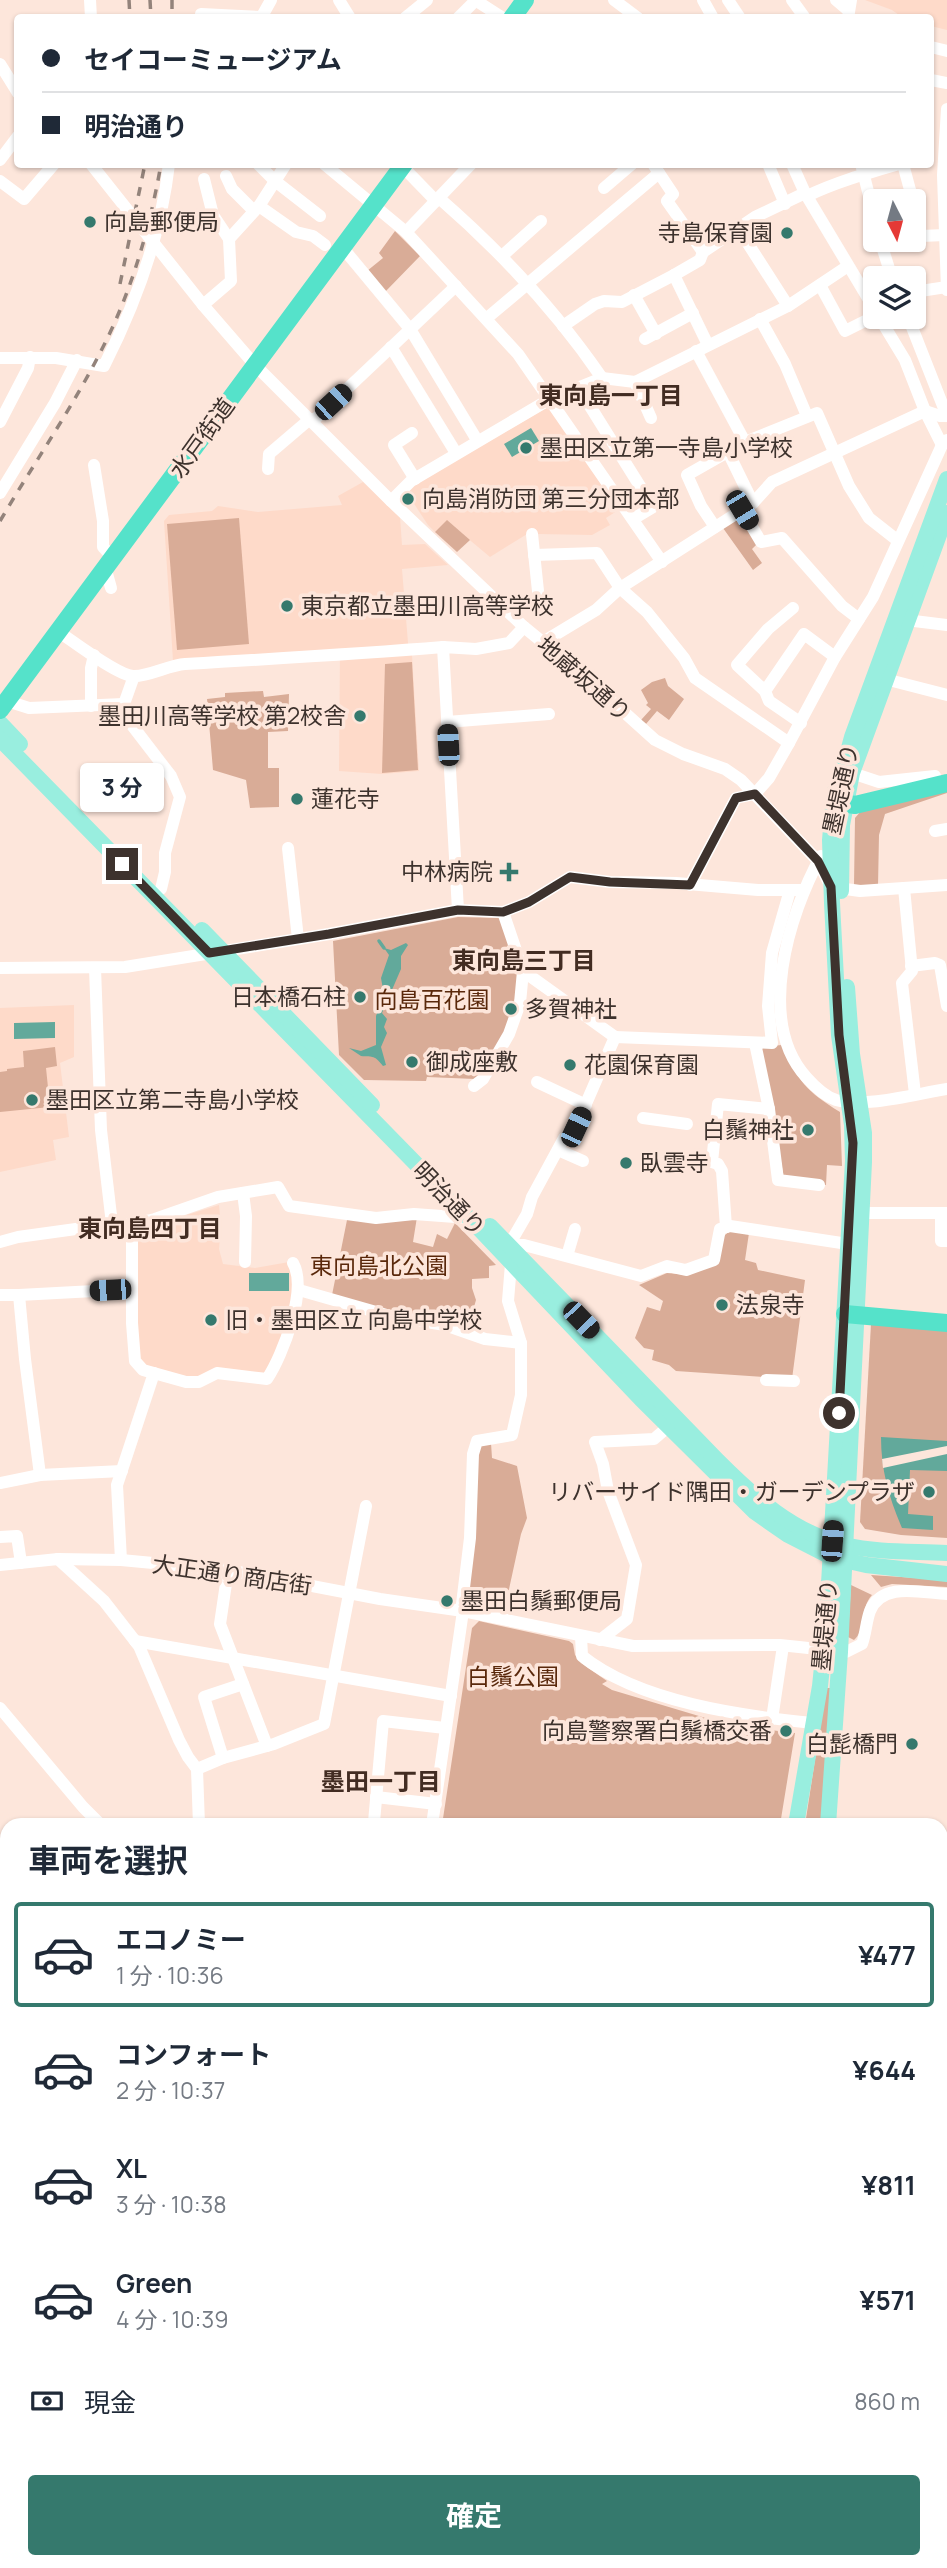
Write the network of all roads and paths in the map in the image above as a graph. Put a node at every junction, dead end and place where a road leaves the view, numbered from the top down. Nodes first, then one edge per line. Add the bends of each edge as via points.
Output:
1 (427, 0) edge
2 (475, 0) edge
3 (614, 0) edge
4 (836, 0) edge
5 (627, 4) edge
6 (850, 12) edge
7 (410, 14) edge
8 (462, 14) edge
9 (497, 14) edge
10 (0, 64) edge
11 (14, 87) edge
12 (947, 109) edge
13 (14, 141) edge
14 (0, 160) edge
15 (51, 168) edge
16 (95, 168) edge
17 (168, 168) edge
18 (262, 168) edge
19 (283, 168) edge
20 (329, 168) edge
21 (400, 168) edge
22 (405, 168) edge
23 (467, 168) edge
24 (627, 168) edge
25 (770, 168) edge
26 (794, 168) edge
27 (902, 168) edge
28 (656, 169) edge
29 (941, 169) edge
30 (863, 170) edge
31 (226, 176) dead end
32 (204, 179) dead end
33 (0, 181) edge
34 (275, 181) junction
35 (604, 188) dead end
36 (868, 189) edge
37 (909, 189) edge
38 (806, 195) junction
39 (438, 200) junction
40 (785, 204) junction
41 (374, 205) junction
42 (257, 209) junction
43 (320, 216) dead end
44 (541, 221) dead end
45 (738, 228) junction
46 (406, 232) junction
47 (945, 235) junction
48 (926, 236) edge
49 (229, 239) junction
50 (153, 242) junction
51 (334, 246) junction
52 (703, 252) junction
53 (502, 256) junction
54 (848, 266) junction
55 (674, 275) junction
56 (528, 284) junction
57 (820, 285) junction
58 (456, 286) junction
59 (947, 289) edge
60 (926, 291) edge
61 (863, 292) edge
62 (634, 295) junction
63 (202, 305) junction
64 (788, 306) junction
65 (692, 313) junction
66 (486, 318) junction
67 (760, 319) junction
68 (863, 320) edge
69 (563, 326) junction
70 (410, 328) junction
71 (886, 329) edge
72 (913, 329) edge
73 (391, 347) junction
74 (702, 348) junction
75 (30, 358) junction
76 (0, 359) edge
77 (77, 360) junction
78 (256, 365) junction
79 (602, 378) junction
80 (635, 382) junction
81 (578, 387) junction
82 (550, 399) junction
83 (925, 411) junction
84 (807, 416) junction
85 (947, 416) edge
86 (651, 418) dead end
87 (312, 420) junction
88 (0, 422) edge
89 (412, 433) dead end
90 (477, 440) junction
91 (745, 442) junction
92 (944, 442) edge
93 (728, 452) junction
94 (456, 453) junction
95 (834, 454) junction
96 (94, 466) dead end
97 (268, 469) dead end
98 (415, 479) junction
99 (947, 479) edge
100 (0, 493) edge
101 (391, 501) junction
102 (747, 506) junction
103 (947, 513) edge
104 (633, 519) junction
105 (715, 527) junction
106 (532, 534) dead end
107 (897, 540) junction
108 (534, 555) junction
109 (662, 562) junction
110 (110, 564) junction
111 (111, 588) dead end
112 (620, 589) junction
113 (538, 591) dead end
114 (793, 608) dead end
115 (859, 618) junction
116 (906, 621) junction
117 (947, 625) edge
118 (524, 627) junction
119 (59, 632) junction
120 (543, 642) junction
121 (443, 647) junction
122 (94, 655) junction
123 (835, 657) junction
124 (134, 676) junction
125 (885, 679) junction
126 (765, 691) junction
127 (947, 695) edge
128 (124, 704) junction
129 (3, 706) edge
130 (91, 706) junction
131 (549, 713) dead end
132 (447, 722) junction
133 (0, 723) edge
134 (801, 723) junction
135 (0, 738) edge
136 (789, 743) junction
137 (852, 773) junction
138 (941, 779) edge
139 (755, 794) junction
140 (841, 798) junction
141 (830, 840) junction
142 (288, 848) dead end
143 (818, 861) junction
144 (690, 885) junction
145 (947, 885) edge
146 (836, 888) junction
147 (904, 888) junction
148 (161, 889) junction
149 (790, 890) junction
150 (804, 890) junction
151 (458, 910) junction
152 (503, 912) junction
153 (298, 939) junction
154 (216, 952) junction
155 (911, 966) junction
156 (0, 968) edge
157 (95, 968) junction
158 (523, 971) junction
159 (947, 1006) edge
160 (615, 1037) junction
161 (755, 1044) junction
162 (537, 1082) dead end
163 (474, 1086) dead end
164 (947, 1089) edge
165 (915, 1094) junction
166 (854, 1102) junction
167 (586, 1105) junction
168 (769, 1109) junction
169 (643, 1118) dead end
170 (687, 1124) dead end
171 (558, 1150) junction
172 (583, 1161) dead end
173 (819, 1185) dead end
174 (243, 1193) junction
175 (862, 1213) junction
176 (944, 1213) edge
177 (469, 1218) junction
178 (113, 1224) junction
179 (132, 1224) junction
180 (726, 1227) junction
181 (575, 1229) dead end
182 (947, 1241) edge
183 (0, 1242) edge
184 (848, 1244) junction
185 (509, 1245) junction
186 (567, 1256) junction
187 (245, 1262) dead end
188 (293, 1264) dead end
189 (511, 1264) junction
190 (132, 1290) junction
191 (299, 1290) junction
192 (19, 1294) junction
193 (0, 1295) edge
194 (851, 1315) junction
195 (947, 1323) edge
196 (521, 1343) junction
197 (154, 1373) junction
198 (766, 1380) dead end
199 (794, 1381) dead end
200 (669, 1426) junction
201 (122, 1471) junction
202 (40, 1475) junction
203 (0, 1483) edge
204 (366, 1506) dead end
205 (0, 1537) edge
206 (838, 1551) junction
207 (947, 1553) edge
208 (58, 1559) junction
209 (121, 1560) junction
210 (21, 1563) junction
211 (0, 1566) edge
212 (228, 1570) junction
213 (947, 1574) edge
214 (348, 1594) junction
215 (947, 1594) edge
216 (463, 1611) junction
217 (580, 1636) junction
218 (600, 1640) junction
219 (135, 1641) junction
220 (783, 1646) junction
221 (832, 1651) junction
222 (233, 1658) junction
223 (332, 1675) junction
224 (243, 1684) junction
225 (450, 1696) junction
226 (0, 1708) edge
227 (772, 1719) junction
228 (813, 1723) junction
229 (445, 1728) junction
230 (267, 1746) junction
231 (223, 1758) junction
232 (197, 1769) junction
233 (376, 1797) junction
234 (436, 1804) junction
235 (94, 1818) edge
236 (199, 1818) edge
237 (374, 1818) edge
238 (433, 1818) edge
239 (797, 1818) edge
240 (828, 1818) edge

1 - 7 street
2 - 8 street
2 - 9 street
3 - 5 street
4 - 6 street
10 - 11 street
12 - 29 street
13 - 14 street
15 - 33 street via 24,199
16 - 50 street, 地蔵坂通り
17 - 50 street
18 - 34 street
19 - 34 street
20 - 41 street
21 - 41 highway, 水戸街道
22 - 39 street
23 - 39 street
24 - 35 street
25 - 40 street
26 - 38 street
27 - 37 street
28 - 52 street via 673,194 667,201
28 - 56 street
29 - 47 street
30 - 36 street
30 - 38 street
31 - 42 street via 232,189
32 - 49 street via 213,215
34 - 42 street
34 - 43 street
38 - 40 street
38 - 54 street
39 - 46 street
39 - 53 street
40 - 45 street
41 - 46 street
41 - 51 highway, 水戸街道
42 - 49 street
42 - 51 street via 296,232
44 - 53 street
45 - 52 street
45 - 64 street
46 - 58 street
47 - 48 street
47 - 59 street
49 - 63 street via 231,281
50 - 63 street, 地蔵坂通り
50 - 77 street via 136,296 104,366
51 - 70 street
51 - 78 highway, 水戸街道
52 - 55 street via 700,260
53 - 56 street
54 - 57 street
54 - 61 street
55 - 62 street
55 - 65 street
56 - 66 street
56 - 69 street
57 - 64 street
57 - 68 street via 845,331
58 - 66 street
58 - 70 street
59 - 60 street
62 - 65 street via 651,336
62 - 69 street via 622,302 595,304
63 - 78 street, 地蔵坂通り
64 - 67 street
65 - 74 street
66 - 82 street
67 - 74 street
67 - 84 street
69 - 79 street
70 - 73 street
70 - 90 street
71 - 83 street via 905,360
72 - 85 street
73 - 87 street
73 - 94 street
74 - 80 street
74 - 91 street
75 - 76 street
75 - 77 street
75 - 88 street
77 - 100 street
78 - 87 street, 地蔵坂通り
78 - 110 highway, 水戸街道
79 - 80 street
79 - 81 street
80 - 86 street
81 - 82 street
81 - 104 street via 653,507
82 - 90 street
82 - 104 street
83 - 85 street
83 - 92 street
83 - 95 street
84 - 91 street
84 - 95 street via 817,413
87 - 97 street via 269,454
87 - 101 street, 地蔵坂通り
89 - 98 street via 394,445
90 - 94 street
91 - 93 street
92 - 107 street
93 - 102 street
93 - 105 street via 687,475
94 - 98 street
95 - 102 street via 772,482
95 - 107 street via 869,518
96 - 110 street via 103,547
98 - 101 street
99 - 140 main road, 墨堤通り via 852,737
101 - 118 street, 地蔵坂通り
102 - 105 street
102 - 115 street via 761,542 782,537 842,606
103 - 116 main road, 墨堤通り
104 - 109 street
105 - 109 street
106 - 108 street
107 - 115 street
108 - 112 street via 597,553
108 - 113 street
109 - 112 street
110 - 111 street
110 - 119 highway, 水戸街道
112 - 120 street via 596,610
112 - 136 street via 647,612 695,678
114 - 126 street via 737,665
115 - 123 street
116 - 117 street
116 - 125 main road, 墨堤通り
118 - 120 street, 地蔵坂通り
118 - 121 street via 509,643 477,649
119 - 122 street
119 - 129 highway, 水戸街道
120 - 139 street, 地蔵坂通り via 655,740 725,769
121 - 124 street via 176,665
121 - 132 street
122 - 124 street
122 - 130 street
123 - 126 street via 804,634
123 - 134 street
124 - 128 street
125 - 127 street
125 - 137 main road, 墨堤通り
126 - 134 street via 769,701
128 - 130 street
128 - 148 street via 128,720 171,776 180,797
129 - 130 street
131 - 132 street
132 - 151 street
133 - 148 main road, 明治通り
134 - 136 street
135 - 154 main road, 明治通り
136 - 139 street
137 - 138 street via 880,782
137 - 140 main road, 墨堤通り
138 - 140 highway via 866,803
139 - 143 street, 地蔵坂通り
139 - 144 street via 736,798
140 - 141 main road, 墨堤通り
140 - 146 main road, 墨堤通り
141 - 143 street
141 - 146 main road, 墨堤通り
142 - 153 street
143 - 146 street, 地蔵坂通り
143 - 150 street
144 - 149 street
144 - 152 street via 570,877
145 - 147 street
146 - 147 street
146 - 166 main road, 墨堤通り via 839,1035
147 - 155 street
148 - 154 main road, 明治通り
149 - 150 street
149 - 161 street via 772,953 768,1006 772,1043
150 - 166 street via 782,976 785,1042 812,1083 827,1096
151 - 152 street
151 - 153 street
152 - 158 street
153 - 154 street
154 - 157 street
154 - 177 main road, 明治通り
154 - 185 main road, 明治通り
155 - 159 street via 940,965
155 - 165 street via 902,983
156 - 157 street
157 - 178 street via 101,1130
158 - 160 street
158 - 163 street via 520,1003 509,1034 483,1079
160 - 161 street
160 - 167 street
161 - 168 street
162 - 167 street
164 - 165 street
165 - 166 street
166 - 175 main road, 墨堤通り via 864,1133
166 - 184 main road, 墨堤通り
167 - 171 street via 571,1138 565,1138
168 - 173 street via 778,1180
168 - 180 street via 718,1104 712,1162 722,1171
169 - 170 street
171 - 172 street
171 - 185 street
174 - 177 street via 278,1187 289,1206 346,1216
174 - 179 street
174 - 187 street
175 - 176 street
175 - 194 main road, 墨堤通り
176 - 182 street via 941,1241
177 - 189 main road, 明治通り
178 - 179 street
178 - 183 street
179 - 190 street
180 - 184 street
180 - 186 street via 720,1230 713,1260 686,1269 667,1266 641,1276
181 - 186 street
184 - 194 main road, 墨堤通り
185 - 186 street
185 - 206 main road, 明治通り via 749,1492
188 - 191 street
189 - 196 street via 508,1301
189 - 200 main road, 明治通り
190 - 192 street
190 - 197 street via 135,1361
191 - 196 street via 485,1339
191 - 197 street via 282,1351 267,1379 217,1373 199,1382 186,1382
192 - 193 street
192 - 202 street
194 - 195 highway
194 - 206 main road, 墨堤通り
196 - 216 street via 521,1395 512,1434 477,1441 474,1454
197 - 201 street
198 - 199 street
200 - 206 main road, 明治通り via 755,1512 788,1535
200 - 218 street via 654,1439 595,1442 636,1565 627,1619
201 - 202 street
201 - 209 street via 117,1485
202 - 203 street
204 - 214 street
205 - 210 street via 17,1536
206 - 207 main road, 明治通り
206 - 213 main road, 明治通り
206 - 221 main road, 墨堤通り
208 - 209 street, 大正通り商店街
208 - 210 street, 大正通り商店街
208 - 219 street via 104,1601
209 - 212 street, 大正通り商店街
210 - 211 street, 大正通り商店街
212 - 214 street, 大正通り商店街
212 - 222 street via 220,1624
214 - 216 street, 大正通り商店街
214 - 223 street
215 - 221 street via 888,1592 871,1608 862,1644 853,1650
216 - 217 street, 大正通り商店街
216 - 225 street
217 - 218 street, 大正通り商店街
217 - 227 street via 582,1657 614,1679 702,1706
218 - 220 street, 大正通り商店街 via 654,1647
219 - 222 street
219 - 232 street via 179,1740
220 - 221 street, 大正通り商店街
220 - 227 street
221 - 228 main road, 墨堤通り
221 - 240 main road, 墨堤通り
222 - 223 street
222 - 224 street
223 - 225 street
223 - 230 street via 324,1724
224 - 230 street
224 - 231 street via 204,1697
225 - 229 street
226 - 235 street
227 - 228 street
228 - 239 main road, 墨堤通り
229 - 233 street via 383,1721
229 - 234 street
230 - 231 street
231 - 232 street
232 - 236 street
233 - 234 street
233 - 237 street
234 - 238 street

